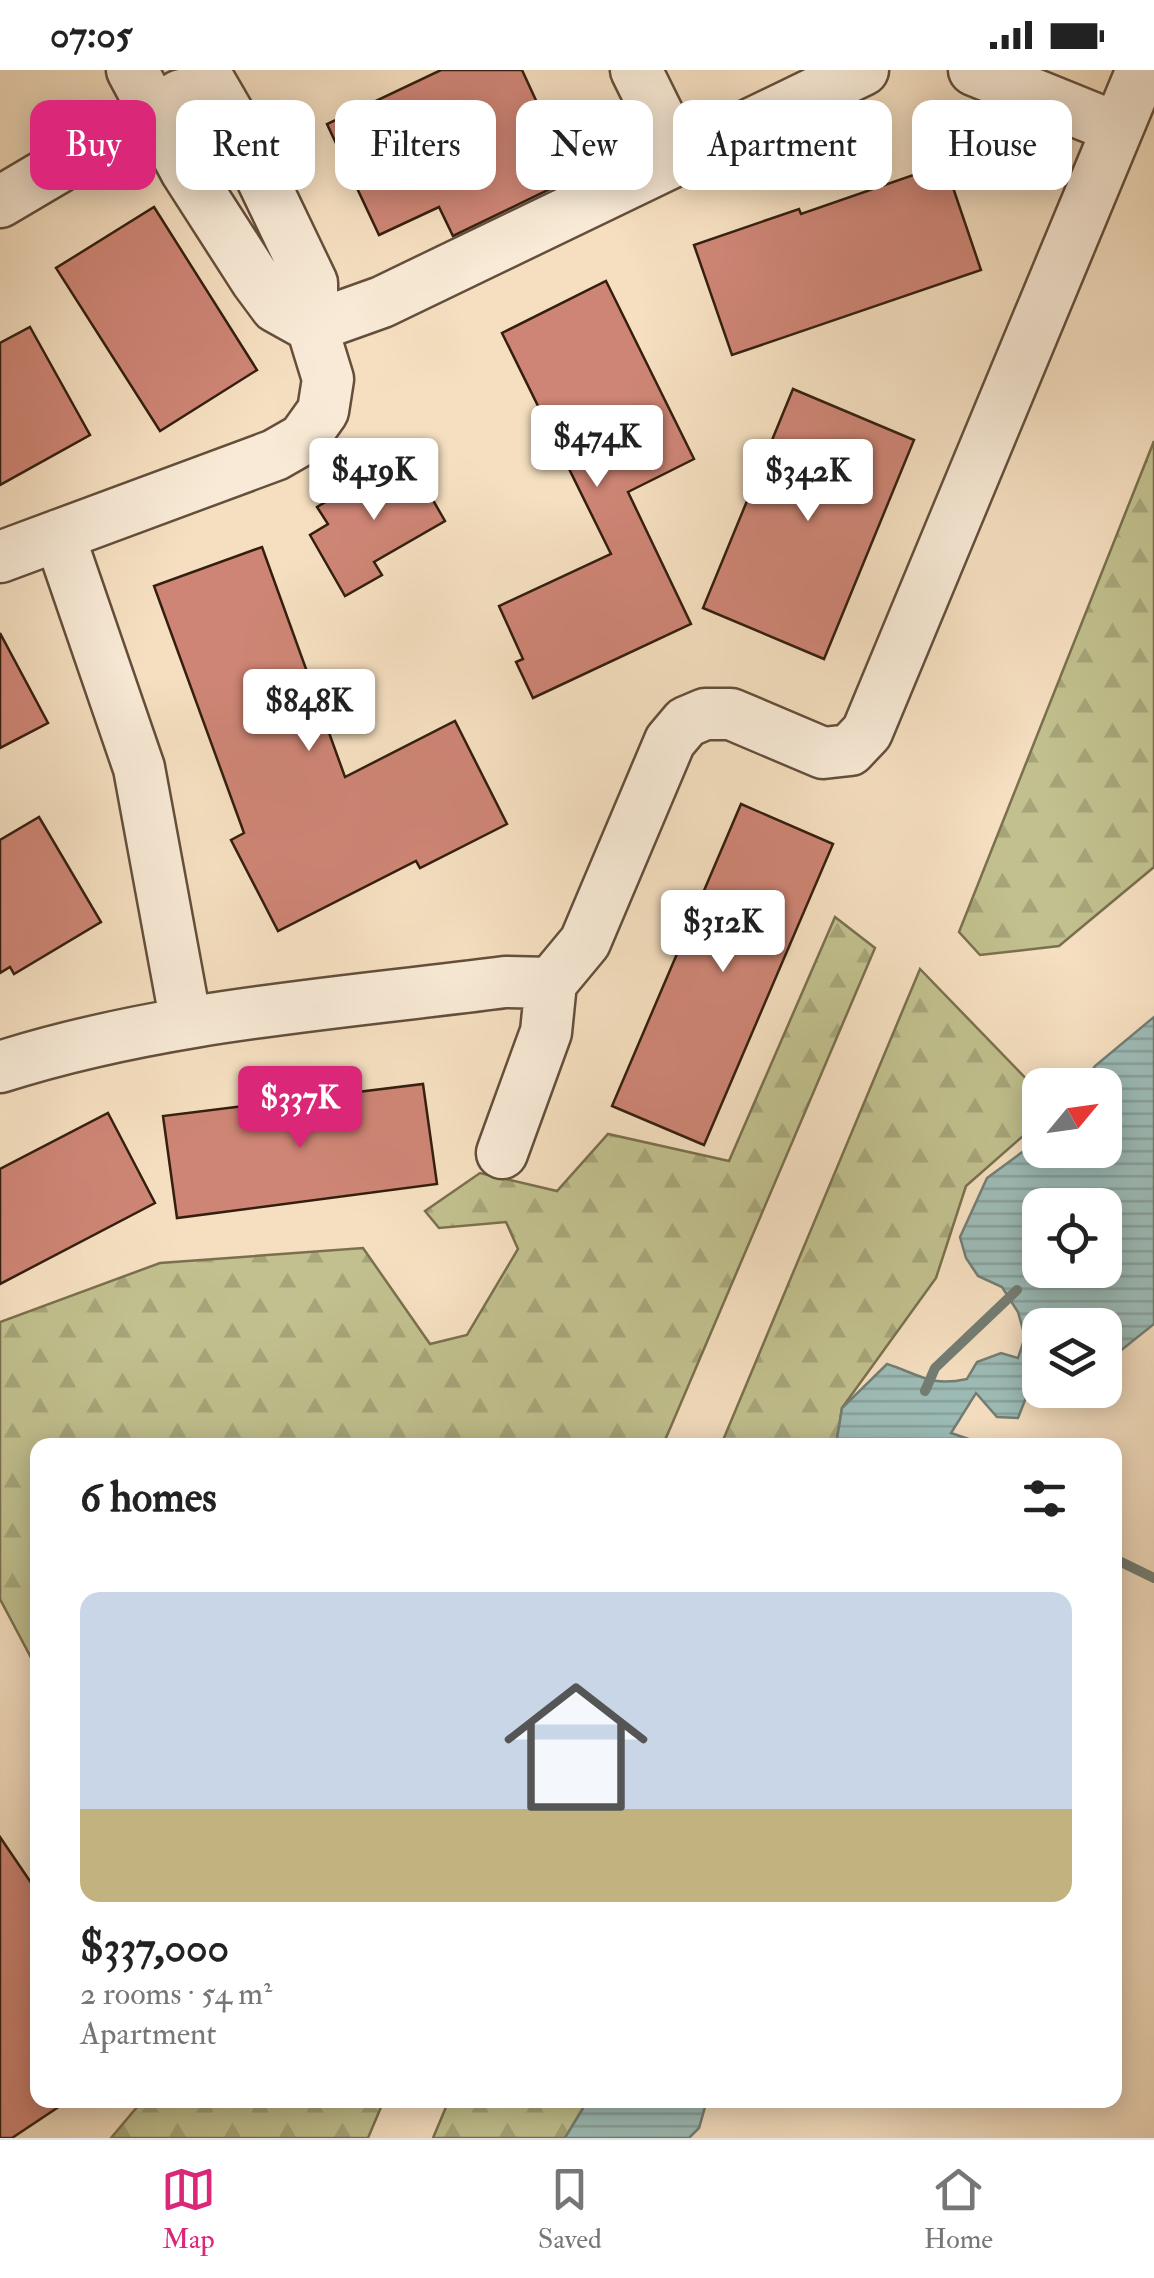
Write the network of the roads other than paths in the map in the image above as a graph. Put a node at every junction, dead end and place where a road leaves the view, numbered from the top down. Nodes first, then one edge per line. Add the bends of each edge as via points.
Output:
1 (636, 70) edge
2 (863, 70) edge
3 (974, 70) edge
4 (1142, 70) edge
5 (213, 73) edge
6 (143, 90) edge
7 (801, 100) edge
8 (1118, 128) junction
9 (673, 145) edge
10 (673, 162) edge
11 (0, 202) edge
12 (301, 254) junction
13 (256, 280) junction
14 (312, 328) junction
15 (59, 535) junction
16 (0, 557) edge
17 (551, 983) junction
18 (186, 1023) junction
19 (0, 1067) edge
20 (502, 1153) dead end

1 - 9 street
2 - 7 street
3 - 8 street
4 - 8 street
5 - 6 street
5 - 12 street
6 - 11 street
6 - 13 street
8 - 17 street via 866,732 850,750 823,752 732,714 686,722 670,741 585,942
10 - 14 street via 382,302
12 - 13 street
12 - 14 street via 312,283
13 - 14 street via 276,307
14 - 15 street via 328,380 324,411 303,439
15 - 16 street
15 - 18 street via 139,768
17 - 18 street via 505,982
17 - 20 street via 546,1032
18 - 19 street

